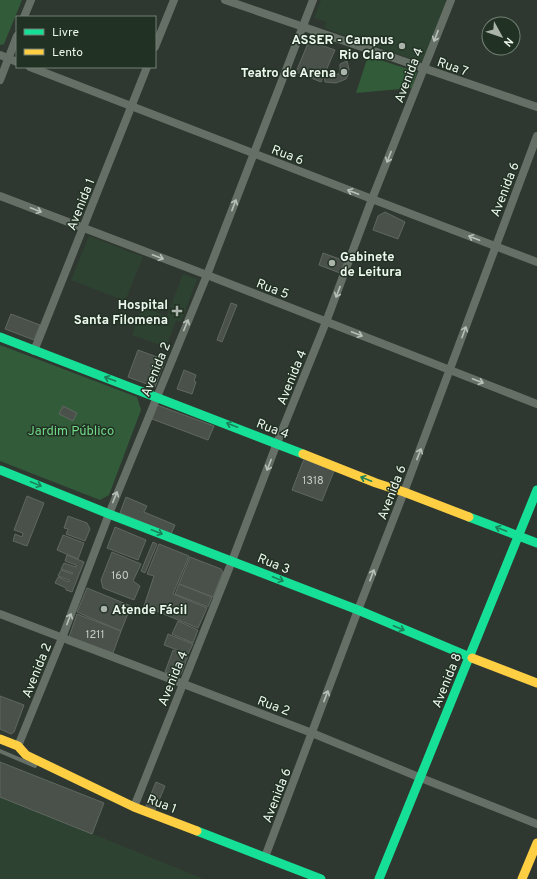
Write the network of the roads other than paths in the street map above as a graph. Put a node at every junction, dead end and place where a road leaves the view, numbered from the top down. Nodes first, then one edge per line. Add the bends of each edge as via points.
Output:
1 (31, 0) edge
2 (174, 0) edge
3 (225, 0) edge
4 (313, 0) edge
5 (451, 0) edge
6 (24, 16) edge
7 (303, 26) junction
8 (16, 38) edge
9 (156, 45) edge
10 (4, 57) edge
11 (16, 62) edge
12 (33, 68) edge
13 (147, 68) edge
14 (424, 68) junction
15 (0, 80) edge
16 (132, 107) junction
17 (537, 108) edge
18 (537, 136) edge
19 (254, 153) junction
20 (0, 196) edge
21 (372, 199) junction
22 (83, 228) junction
23 (496, 246) junction
24 (537, 262) edge
25 (206, 275) junction
26 (326, 322) junction
27 (0, 337) edge
28 (34, 351) junction
29 (450, 370) junction
30 (156, 396) junction
31 (537, 404) edge
32 (277, 443) junction
33 (0, 470) edge
34 (537, 490) edge
35 (404, 492) junction
36 (109, 514) junction
37 (519, 535) junction
38 (537, 543) edge
39 (232, 560) junction
40 (358, 610) junction
41 (0, 614) edge
42 (62, 638) junction
43 (469, 657) junction
44 (537, 683) edge
45 (183, 684) junction
46 (312, 733) junction
47 (0, 739) edge
48 (18, 746) junction
49 (0, 751) edge
50 (41, 768) dead end
51 (56, 775) dead end
52 (420, 778) junction
53 (107, 794) junction
54 (134, 807) junction
55 (537, 824) edge
56 (537, 843) edge
57 (265, 857) junction
58 (321, 879) edge
59 (379, 879) edge
60 (522, 879) edge

1 - 6 street
2 - 9 street
3 - 7 street, Rua 7
4 - 7 street, Avenida 2
5 -> 14 street, Avenida 4
7 - 14 street, Rua 7
7 - 19 street, Avenida 2
8 - 10 street
10 - 11 street
10 - 15 street
12 - 16 street, Rua 6
13 - 16 street, Avenida 1
14 - 17 street, Rua 7
14 -> 21 street, Avenida 4
16 - 19 street, Rua 6
16 - 22 street, Avenida 1
18 - 23 street, Avenida 6
21 -> 19 street, Rua 6
25 -> 19 street, Avenida 2
20 -> 22 street, Rua 5
23 -> 21 street, Rua 6
21 -> 26 street, Avenida 4
22 -> 25 street, Rua 5
22 - 28 street, Avenida 1
23 - 24 street, Rua 6
29 -> 23 street, Avenida 6
25 - 26 street, Rua 5
30 -> 25 street, Avenida 2
26 -> 29 street, Rua 5
26 - 32 street, Avenida 4
27 - 28 main road, Rua 4
30 -> 28 main road, Rua 4
29 -> 31 street, Rua 5
35 -> 29 street, Avenida 6
32 -> 30 main road, Rua 4
36 -> 30 street, Avenida 2
35 -> 32 main road, Rua 4
32 -> 39 street, Avenida 4
33 -> 36 main road, Rua 3
34 - 37 main road, Avenida 8
37 -> 35 main road, Rua 4
40 -> 35 street, Avenida 6
36 -> 39 main road, Rua 3
42 -> 36 street, Avenida 2
37 - 38 main road, Rua 4
37 - 43 main road, Avenida 8
39 -> 40 main road, Rua 3
39 - 45 street, Avenida 4
40 -> 43 main road, Rua 3
46 -> 40 street, Avenida 6
41 - 42 street, Rua 2
42 - 45 street, Rua 2
42 - 48 street, Avenida 2
43 - 44 main road, Rua 3
43 - 52 main road, Avenida 8
45 - 46 street, Rua 2
45 - 54 street, Avenida 4
46 - 52 street, Rua 2
46 - 57 street, Avenida 6
47 - 48 main road, Rua 1
48 - 53 main road, Rua 1 via 26,756
49 - 50 lane
51 - 53 lane
52 - 55 street, Rua 2
52 - 59 main road, Avenida 8
53 - 54 main road, Rua 1
54 - 57 main road, Rua 1
56 - 60 main road
57 - 58 main road, Rua 1

